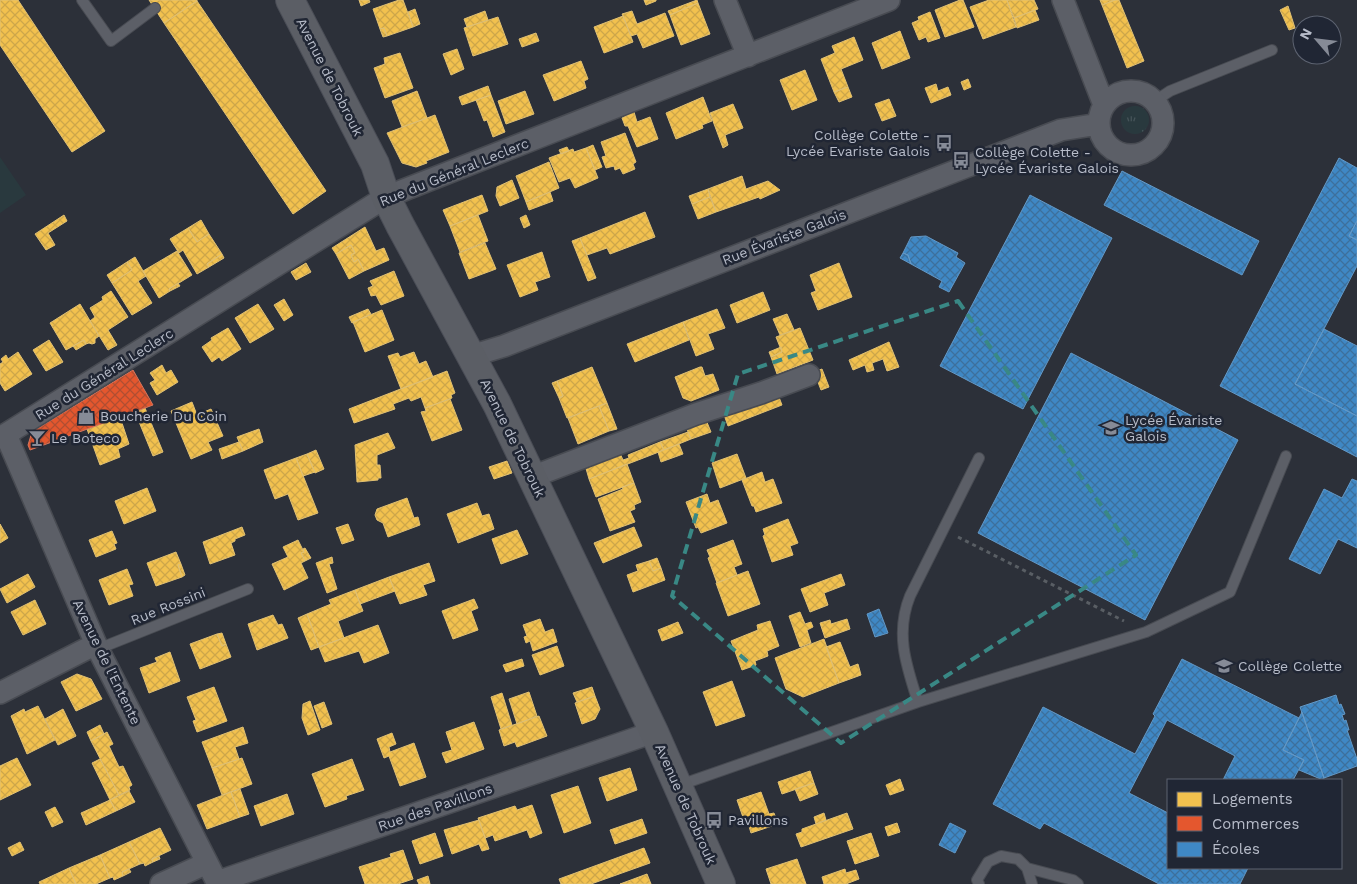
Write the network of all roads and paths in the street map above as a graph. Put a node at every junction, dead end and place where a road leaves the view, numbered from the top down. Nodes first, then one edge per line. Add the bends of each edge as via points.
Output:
1 (82, 0) edge
2 (290, 0) edge
3 (725, 0) edge
4 (889, 0) edge
5 (1063, 0) edge
6 (155, 8) dead end
7 (1272, 50) dead end
8 (748, 56) junction
9 (1155, 101) junction
10 (1102, 115) junction
11 (386, 197) junction
12 (471, 356) junction
13 (809, 375) dead end
14 (3, 437) edge
15 (1286, 456) dead end
16 (979, 458) dead end
17 (532, 477) junction
18 (944, 530) junction
19 (248, 589) dead end
20 (1146, 632) junction
21 (97, 646) junction
22 (0, 693) edge
23 (918, 702) junction
24 (654, 732) junction
25 (678, 786) junction
26 (1027, 868) junction
27 (214, 876) edge
28 (978, 882) edge
29 (161, 884) edge
30 (720, 884) edge
31 (967, 884) edge
32 (1032, 884) edge
33 (1078, 884) edge

1 - 6 lane via 110,40
2 - 11 street, Avenue de Tobrouk via 375,164
3 - 8 street
4 - 8 street, Rue du Général Leclerc
5 - 10 street
7 - 9 lane via 1170,91
8 - 11 street, Rue du Général Leclerc
9 - 10 street via 1138,92 1119,93 1111,98
9 - 10 street via 1162,115 1163,130 1152,148 1134,156 1123,155 1106,143 1101,134
10 - 12 street, Rue Évariste Galois
11 - 12 street, Avenue de Tobrouk
11 - 14 street, Rue du Général Leclerc
12 - 17 street, Avenue de Tobrouk
13 - 17 street
14 - 21 street, Avenue de l'Entente
15 - 20 lane via 1230,592
16 - 18 lane
17 - 24 street, Avenue de Tobrouk
18 - 20 path
18 - 23 lane via 910,596 902,625 906,666
19 - 21 lane, Rue Rossini
20 - 23 lane
21 - 22 street
21 - 27 street, Avenue de l'Entente
23 - 25 lane
24 - 25 street, Avenue de Tobrouk
24 - 27 street, Rue des Pavillons
25 - 30 street, Avenue de Tobrouk
26 - 28 lane via 1018,859 1001,856 988,862
26 - 32 lane
26 - 33 lane
27 - 29 street, Rue des Pavillons
28 - 31 lane

